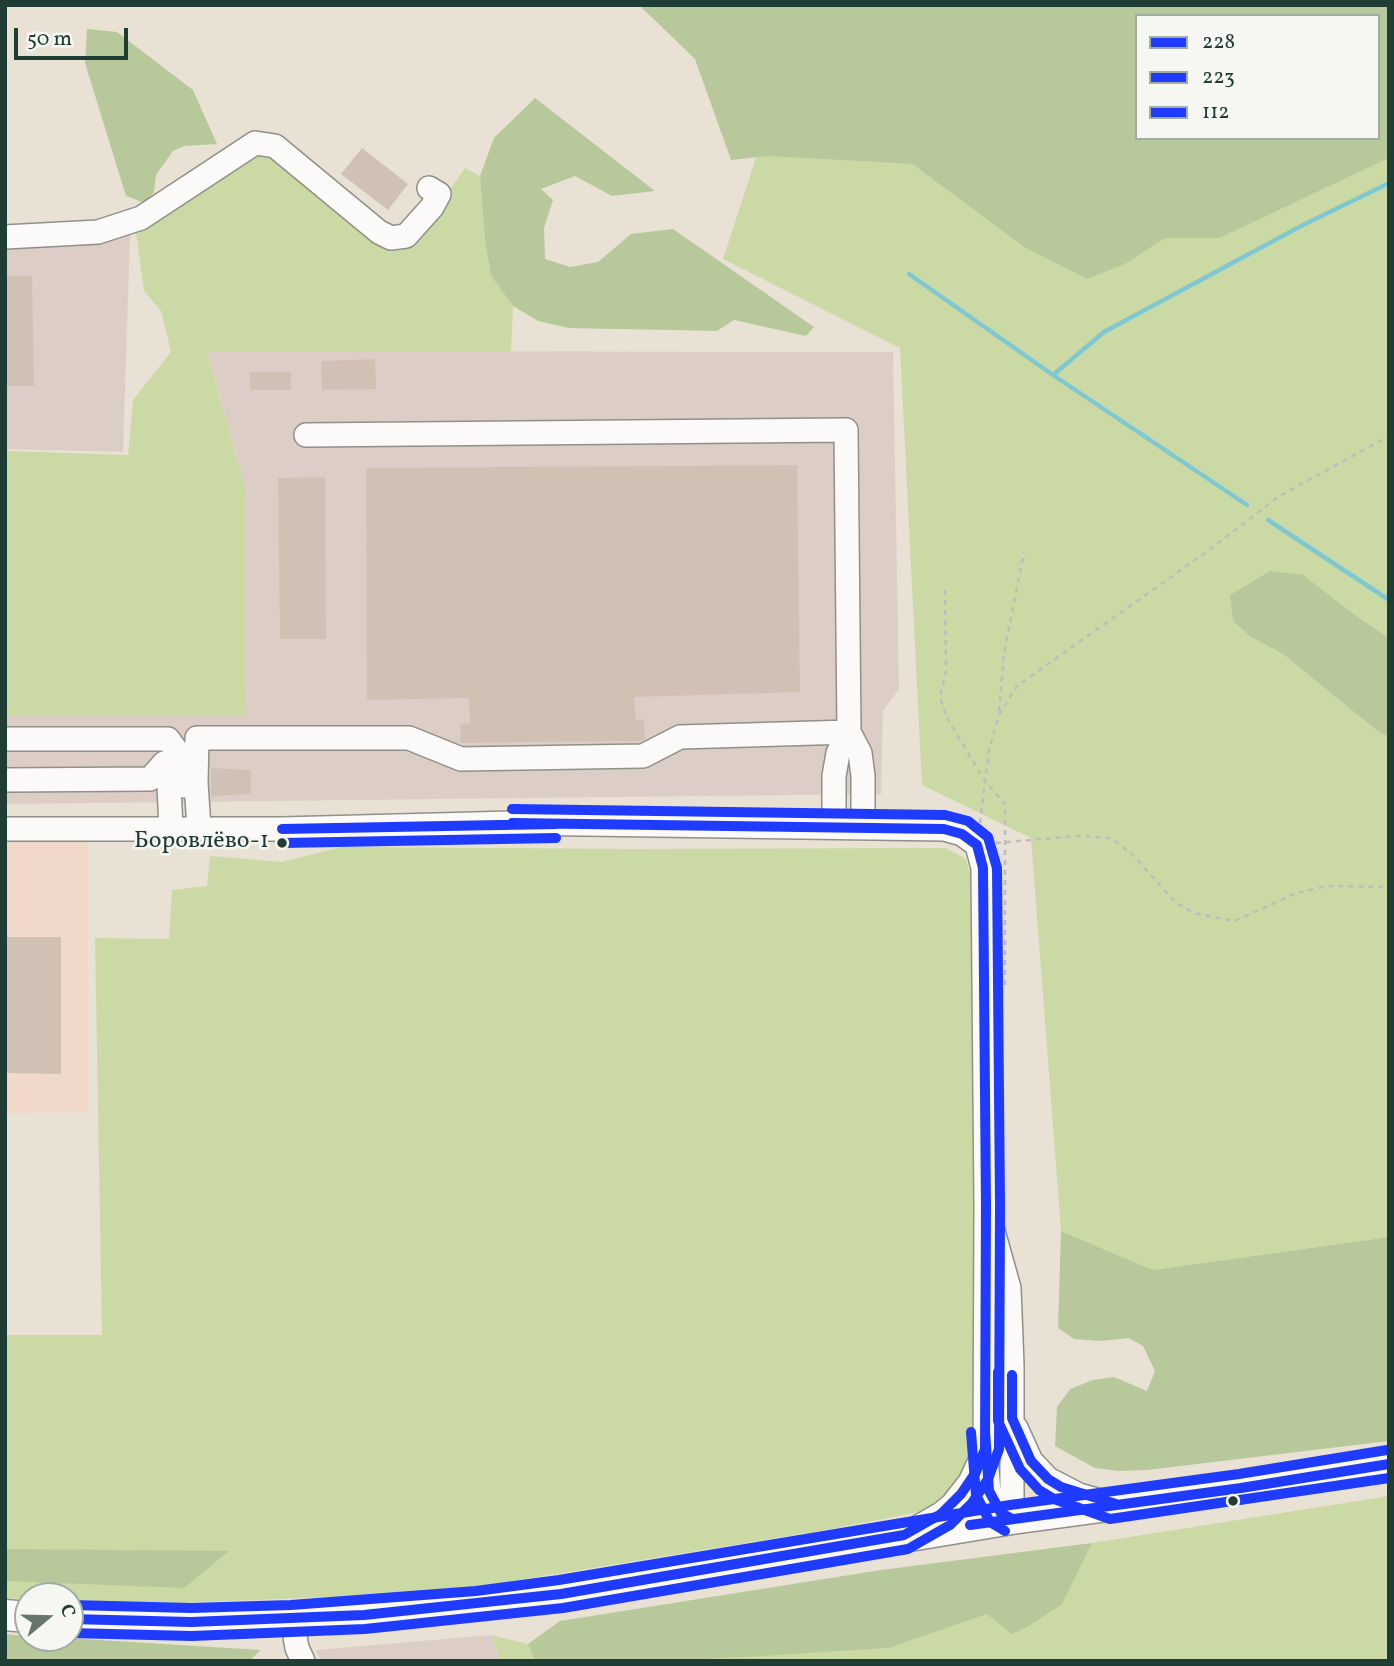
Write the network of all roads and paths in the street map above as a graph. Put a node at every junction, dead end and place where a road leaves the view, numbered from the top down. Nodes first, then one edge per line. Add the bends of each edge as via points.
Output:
1 (429, 188) dead end
2 (5, 237) edge
3 (306, 435) dead end
4 (1389, 436) edge
5 (1024, 552) dead end
6 (999, 715) junction
7 (849, 732) junction
8 (168, 739) junction
9 (5, 740) edge
10 (168, 765) junction
11 (5, 780) edge
12 (834, 827) junction
13 (863, 827) junction
14 (185, 828) junction
15 (5, 829) edge
16 (977, 845) junction
17 (1389, 887) edge
18 (986, 1206) junction
19 (1012, 1418) junction
20 (985, 1449) junction
21 (1389, 1464) edge
22 (1113, 1505) junction
23 (1012, 1519) junction
24 (904, 1535) junction
25 (84, 1619) edge
26 (292, 1619) junction
27 (303, 1661) edge

1 - 2 street via 439,194 432,207 406,236 391,238 379,233 275,146 255,143 141,218 97,232
3 - 7 street via 846,430
4 - 6 path via 1278,497 1017,686
5 - 6 path via 1004,653
6 - 16 path via 989,750
7 - 12 street via 838,753 834,776
7 - 13 street via 860,754
7 - 14 street via 680,737 643,756 461,759 409,738 198,738 196,783
8 - 9 street
8 - 10 street
8 - 14 street via 182,758
10 - 11 street via 164,763 150,779
10 - 14 street
12 - 13 street
12 - 14 street via 512,823
13 - 16 street via 944,829
14 - 15 street
16 - 17 path via 1077,836 1111,838 1175,902 1194,913 1234,921 1297,893 1327,886
16 - 18 street via 983,868
18 - 19 street via 1009,1288
18 - 20 street
19 - 22 street via 1031,1461 1048,1479
19 - 23 street
20 - 23 street via 989,1491 1001,1513
20 - 24 street via 976,1472 952,1505
21 - 22 main road
22 - 23 main road
23 - 24 main road
24 - 26 main road via 561,1594
25 - 26 main road
26 - 27 street

